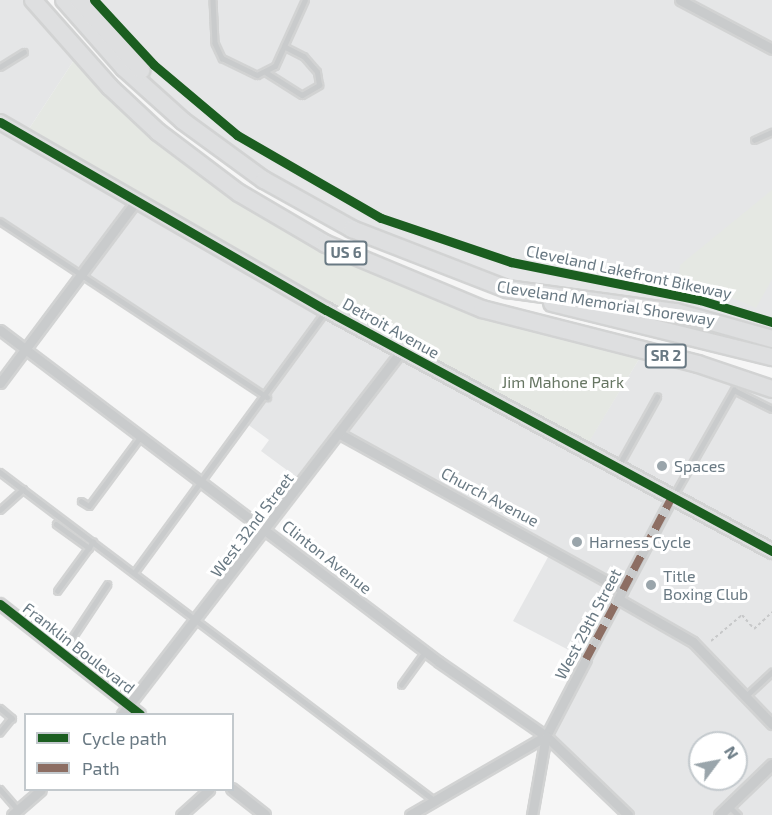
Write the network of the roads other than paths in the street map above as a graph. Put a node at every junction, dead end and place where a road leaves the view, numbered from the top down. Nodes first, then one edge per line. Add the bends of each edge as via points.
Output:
1 (25, 0) edge
2 (33, 0) edge
3 (64, 0) edge
4 (79, 0) edge
5 (213, 0) edge
6 (305, 0) edge
7 (680, 0) edge
8 (57, 29) junction
9 (284, 47) junction
10 (772, 49) edge
11 (24, 52) dead end
12 (0, 67) edge
13 (267, 73) junction
14 (0, 122) edge
15 (183, 122) junction
16 (772, 132) edge
17 (754, 140) dead end
18 (136, 201) junction
19 (0, 221) edge
20 (81, 273) junction
21 (507, 289) junction
22 (326, 310) junction
23 (558, 329) junction
24 (0, 330) edge
25 (772, 339) edge
26 (26, 350) junction
27 (402, 351) junction
28 (772, 357) edge
29 (772, 367) edge
30 (0, 383) edge
31 (772, 389) edge
32 (267, 397) junction
33 (657, 397) dead end
34 (772, 409) edge
35 (340, 434) junction
36 (141, 436) junction
37 (617, 467) junction
38 (0, 472) edge
39 (203, 481) junction
40 (23, 489) junction
41 (672, 497) junction
42 (81, 501) dead end
43 (0, 510) edge
44 (56, 524) dead end
45 (267, 529) junction
46 (93, 543) junction
47 (89, 548) junction
48 (772, 551) edge
49 (134, 573) junction
50 (107, 585) dead end
51 (623, 590) junction
52 (57, 591) dead end
53 (618, 599) junction
54 (0, 604) edge
55 (197, 621) junction
56 (425, 652) junction
57 (62, 654) junction
58 (586, 659) joint
59 (772, 672) edge
60 (401, 685) dead end
61 (746, 697) junction
62 (0, 708) edge
63 (131, 712) edge
64 (772, 724) edge
65 (0, 733) edge
66 (546, 736) junction
67 (772, 765) edge
68 (0, 789) edge
69 (38, 791) edge
70 (207, 791) edge
71 (234, 791) edge
72 (434, 800) junction
73 (729, 806) junction
74 (15, 812) edge
75 (181, 815) edge
76 (265, 815) edge
77 (410, 815) edge
78 (532, 815) edge
79 (628, 815) edge
80 (720, 815) edge
81 (738, 815) edge

1 - 8 highway
2 - 8 highway, Cleveland Memorial Shoreway / US 6
3 - 15 highway, Cleveland Memorial Shoreway / US 6 via 124,68
4 - 15 highway
5 - 13 lane via 215,43 222,58 238,70
6 - 9 lane
7 - 10 street
8 - 23 highway, Cleveland Memorial Shoreway / US 6 via 150,125 273,214 399,277
9 - 13 lane
9 - 13 lane via 304,57 317,72 319,85 302,94 281,86
11 - 12 lane
14 - 18 main road, Detroit Avenue
15 - 21 highway, Cleveland Memorial Shoreway / US 6 via 247,169 333,219 425,261
16 - 17 lane
18 - 20 street
18 - 22 main road, Detroit Avenue
19 - 20 lane
20 - 26 street
20 - 32 lane
21 - 25 highway, Cleveland Memorial Shoreway via 676,312
21 - 28 highway, US 6
22 - 27 main road, Detroit Avenue
22 - 32 lane
23 - 29 highway, US 6 via 629,331
23 - 31 highway, Cleveland Memorial Shoreway / SR 2 via 698,364
24 - 26 street, Clinton Avenue
26 - 30 street
26 - 36 street, Clinton Avenue
27 - 35 street, West 32nd Street
27 - 37 main road, Detroit Avenue
32 - 39 lane
33 - 37 lane
34 - 41 lane, West 29th Street via 734,390
35 - 45 street, West 32nd Street
35 - 51 street, Church Avenue
36 - 39 street, Clinton Avenue
36 - 42 lane via 89,506
37 - 41 main road, Detroit Avenue
38 - 40 lane
39 - 45 street, Clinton Avenue
39 - 49 lane
40 - 43 lane
40 - 46 lane
41 - 48 main road, Detroit Avenue
41 - 51 street, West 29th Street
44 - 47 lane
45 - 55 street, West 32nd Street
45 - 56 street, Clinton Avenue
46 - 47 lane
46 - 49 lane
47 - 52 lane
49 - 55 lane
50 - 57 lane
51 - 53 street, West 29th Street
53 - 58 street, West 29th Street
53 - 61 street via 693,642
54 - 57 street, Franklin Boulevard
55 - 63 street, West 32nd Street
55 - 72 lane
56 - 60 lane
56 - 66 street, Clinton Avenue
57 - 63 street, Franklin Boulevard
58 - 66 street, West 29th Street
59 - 61 lane
61 - 64 street
62 - 65 lane via 12,718
66 - 72 street
66 - 78 street, West 29th Street
66 - 79 street, Clinton Avenue
67 - 73 street
68 - 74 lane
69 - 74 street
70 - 75 street
71 - 76 street
72 - 77 street
73 - 80 street
73 - 81 lane

